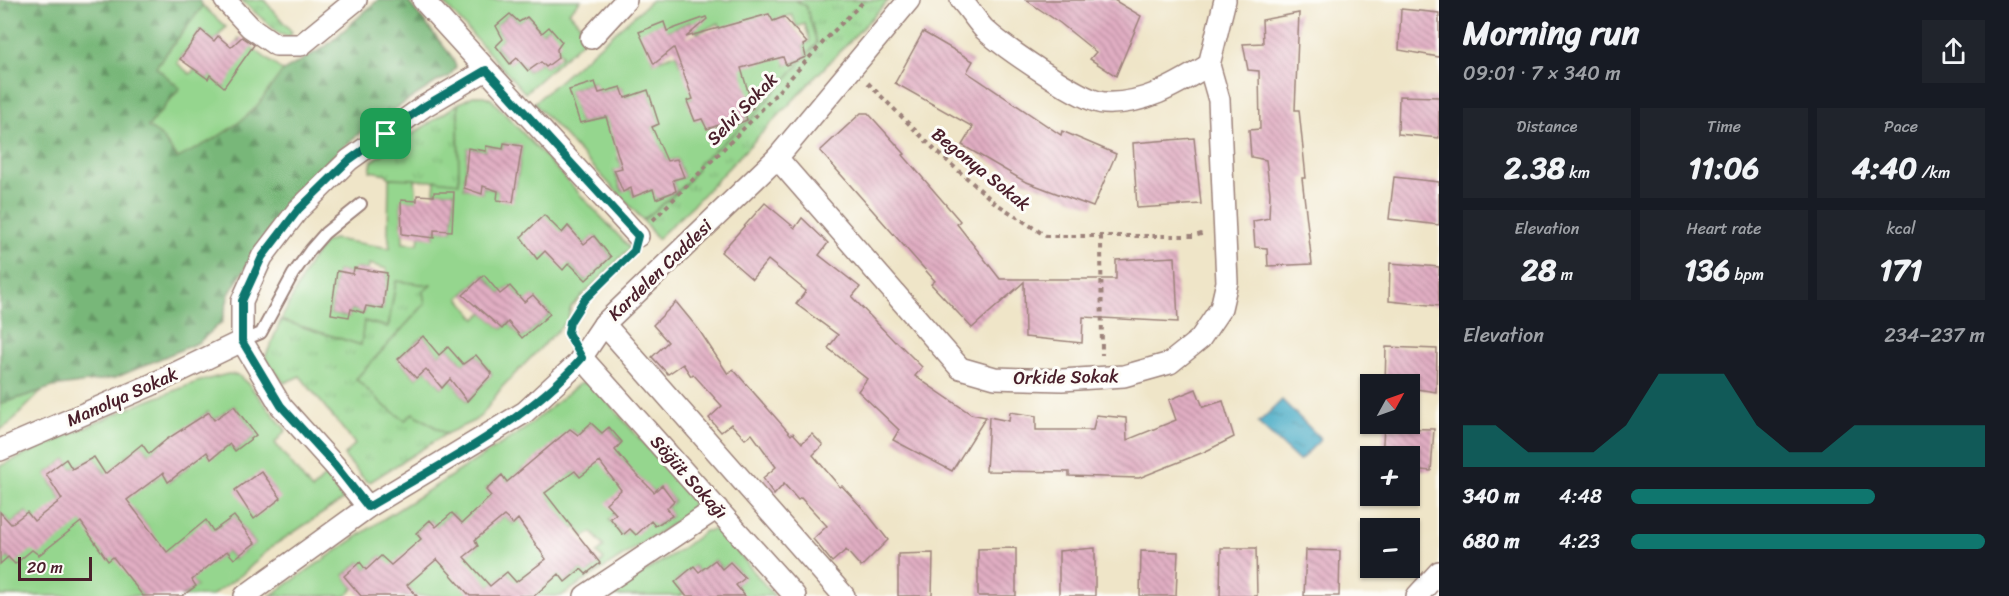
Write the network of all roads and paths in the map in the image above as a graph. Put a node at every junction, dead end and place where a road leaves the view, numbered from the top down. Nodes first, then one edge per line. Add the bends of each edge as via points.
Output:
1 (225, 0) edge
2 (356, 0) edge
3 (423, 0) edge
4 (627, 0) edge
5 (865, 0) edge
6 (909, 0) edge
7 (961, 0) edge
8 (1225, 0) edge
9 (591, 38) dead end
10 (1209, 65) junction
11 (853, 68) junction
12 (486, 70) junction
13 (777, 158) junction
14 (361, 204) dead end
15 (1224, 228) junction
16 (638, 236) junction
17 (1101, 236) junction
18 (604, 324) junction
19 (242, 341) junction
20 (582, 358) junction
21 (1102, 377) junction
22 (0, 450) edge
23 (368, 507) junction
24 (717, 508) junction
25 (1439, 572) edge
26 (245, 596) edge
27 (585, 596) edge
28 (795, 596) edge
29 (844, 596) edge
30 (1417, 596) edge

1 - 2 street via 250,27 276,45 300,45
3 - 12 street
4 - 9 street
5 - 16 path, Selvi Sokak
6 - 11 street, Kardelen Caddesi
7 - 10 street via 985,29 1059,84 1101,103 1134,101 1167,91
8 - 10 street, Orkide Sokak
10 - 15 street, Orkide Sokak via 1219,100
11 - 13 street, Kardelen Caddesi
11 - 17 path, Begonya Sokak via 994,202 1046,236
12 - 16 street
12 - 19 street via 423,107 349,160 298,210 262,257 242,301
13 - 18 street, Kardelen Caddesi
13 - 21 street, Orkide Sokak via 960,368 995,378
14 - 19 lane via 311,249 261,333
15 - 17 path, Begonya Sokak via 1194,236
15 - 21 street, Orkide Sokak via 1227,282 1221,308 1200,339 1170,363 1124,376
16 - 20 path, Selvi Sokak via 634,251 584,300 570,322 568,333
17 - 21 path
18 - 20 street
18 - 29 street, Kardelen Caddesi
19 - 22 street, Manolya Sokak
19 - 23 street via 281,406
20 - 23 street via 525,412
20 - 24 street, Söğüt Sokağı
23 - 26 street
24 - 27 street
24 - 28 street, Söğüt Sokağı
25 - 30 street

